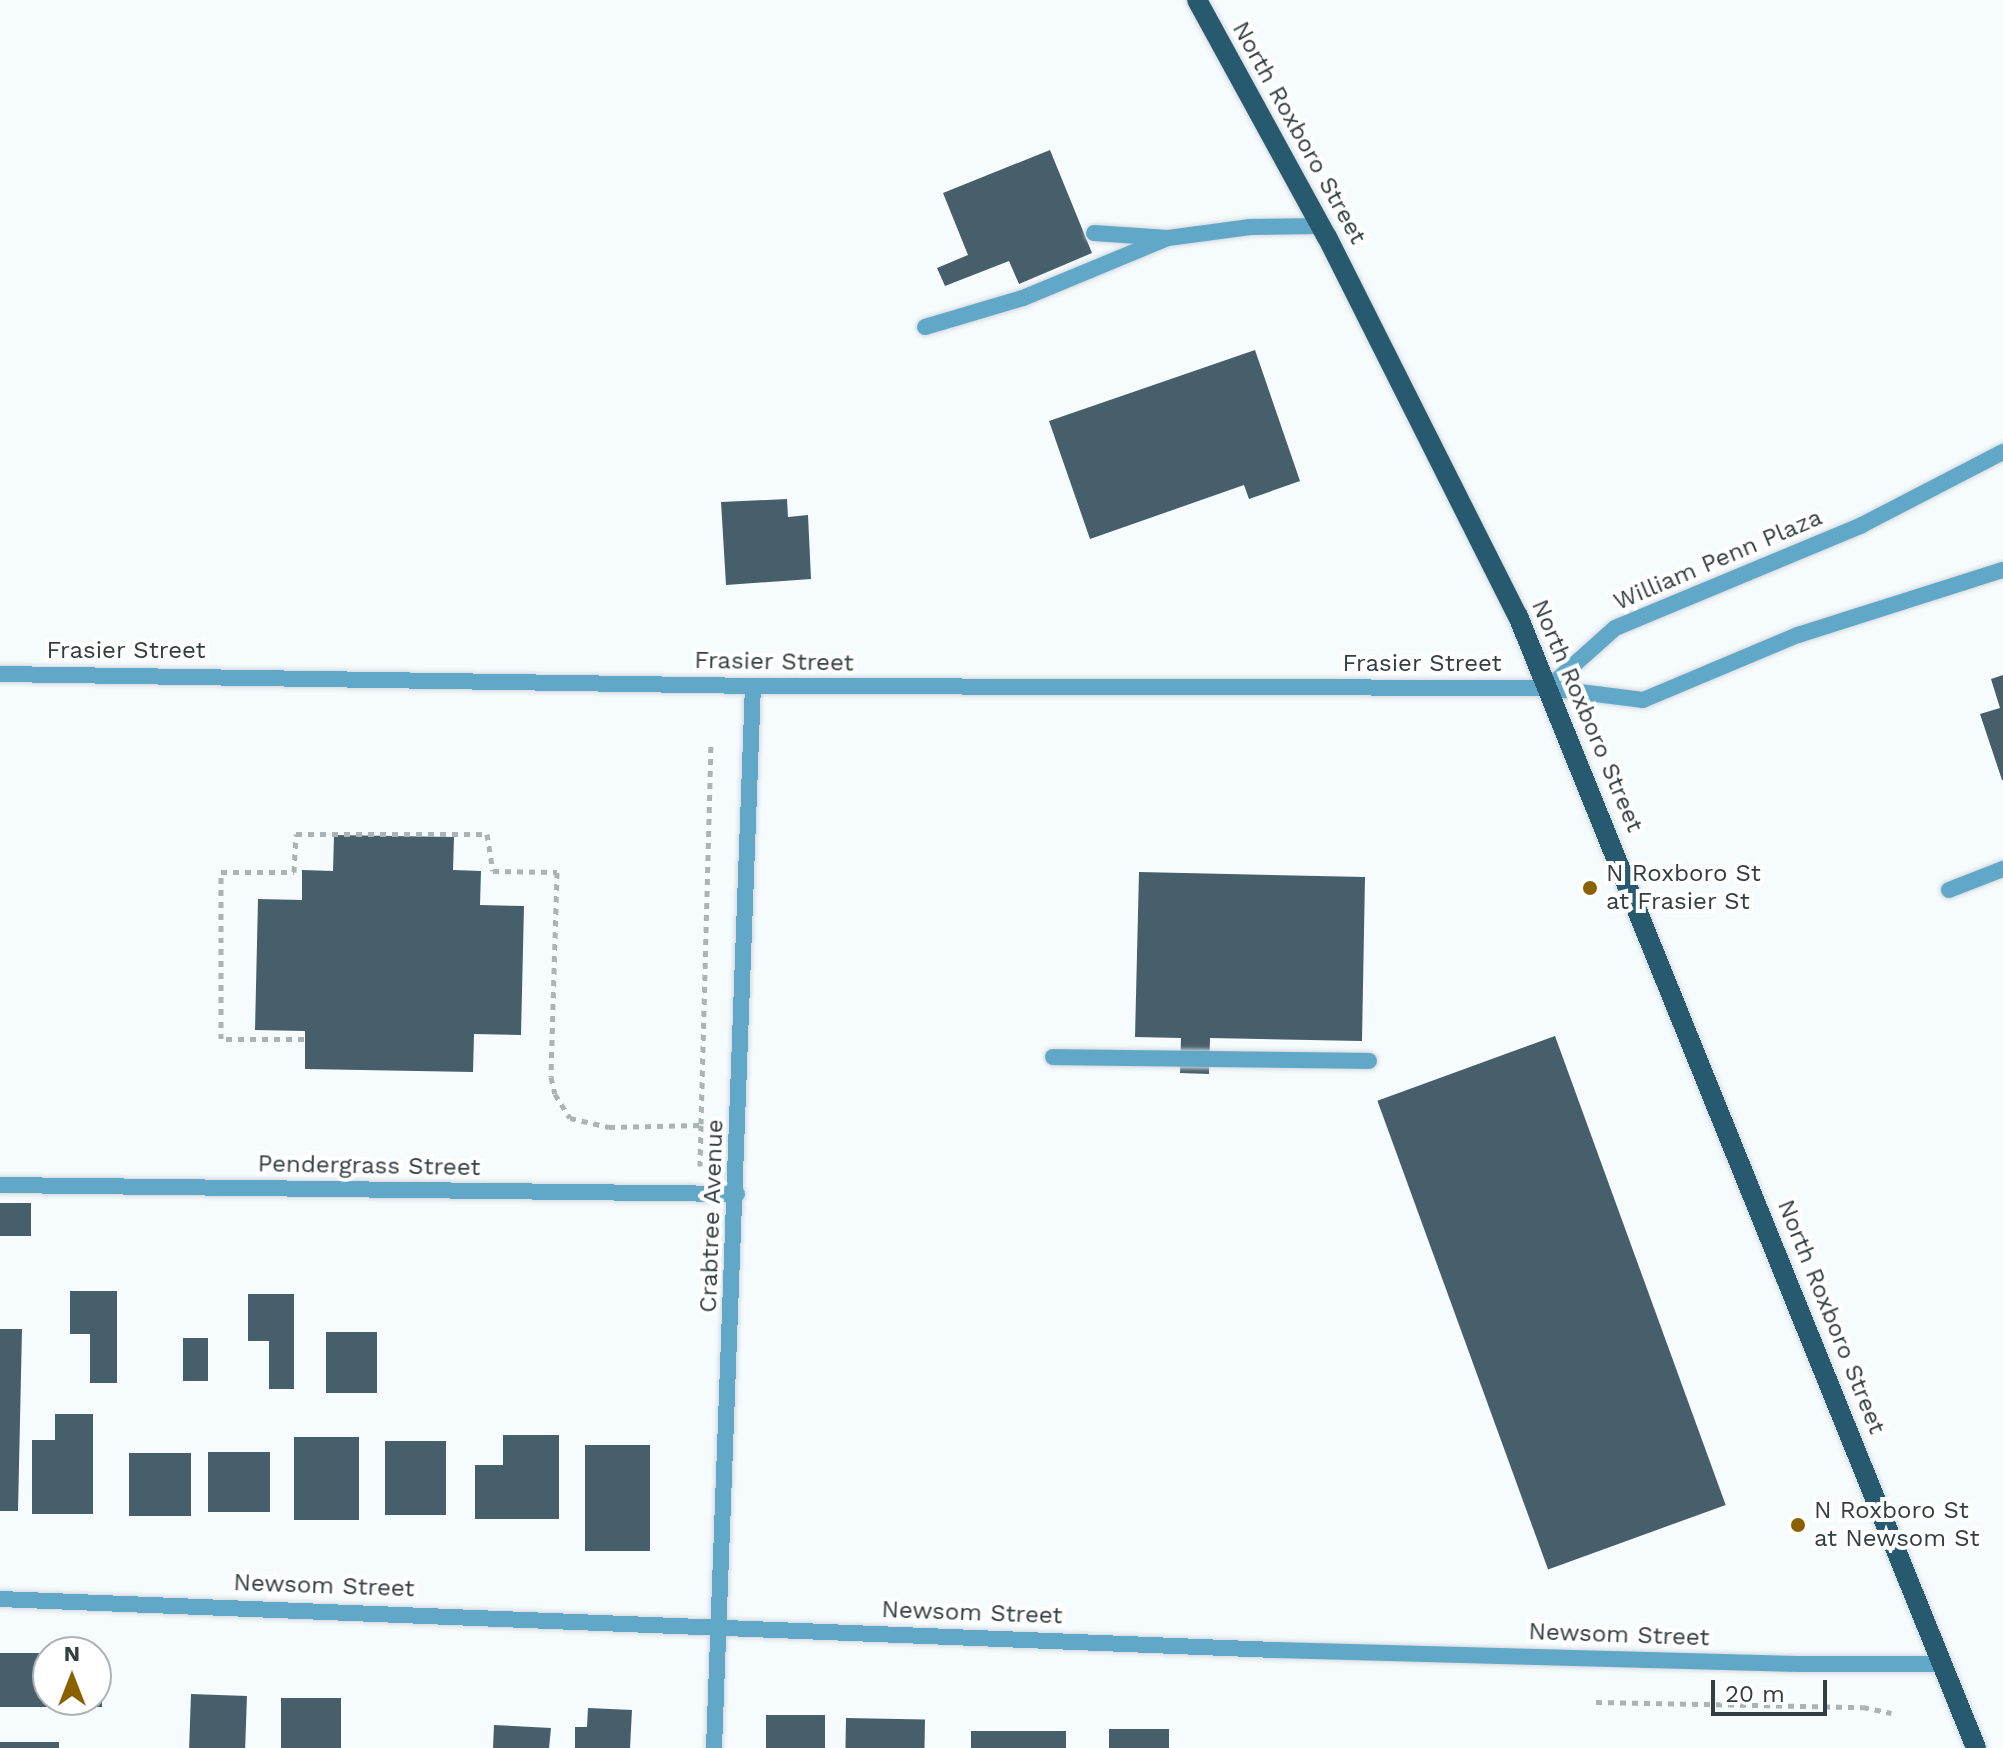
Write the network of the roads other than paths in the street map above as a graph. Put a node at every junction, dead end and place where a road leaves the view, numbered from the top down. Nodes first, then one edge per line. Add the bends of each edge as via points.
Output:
1 (1197, 0) edge
2 (1320, 226) junction
3 (1094, 233) dead end
4 (1168, 238) junction
5 (925, 327) dead end
6 (2003, 452) edge
7 (2003, 570) edge
8 (0, 674) edge
9 (753, 686) junction
10 (1548, 688) junction
11 (2003, 869) edge
12 (1949, 890) dead end
13 (1053, 1057) dead end
14 (1369, 1061) dead end
15 (0, 1185) edge
16 (737, 1194) junction
17 (0, 1599) edge
18 (719, 1627) junction
19 (1942, 1664) junction
20 (714, 1748) edge
21 (1976, 1748) edge

1 - 2 main road, North Roxboro Street
2 - 4 street via 1250,227
2 - 10 main road, North Roxboro Street via 1512,602
3 - 4 street
4 - 5 street via 1023,298
6 - 10 street, William Penn Plaza via 1862,525 1615,628
7 - 10 street via 1798,635 1643,700
8 - 9 street, Frasier Street
9 - 10 street, Frasier Street
9 - 16 street, Crabtree Avenue
10 - 19 main road, North Roxboro Street
11 - 12 street
13 - 14 street
15 - 16 street, Pendergrass Street
16 - 18 street, Crabtree Avenue
17 - 18 street, Newsom Street
18 - 19 street, Newsom Street via 1276,1650
18 - 20 street, Crabtree Avenue
19 - 21 main road, North Roxboro Street

